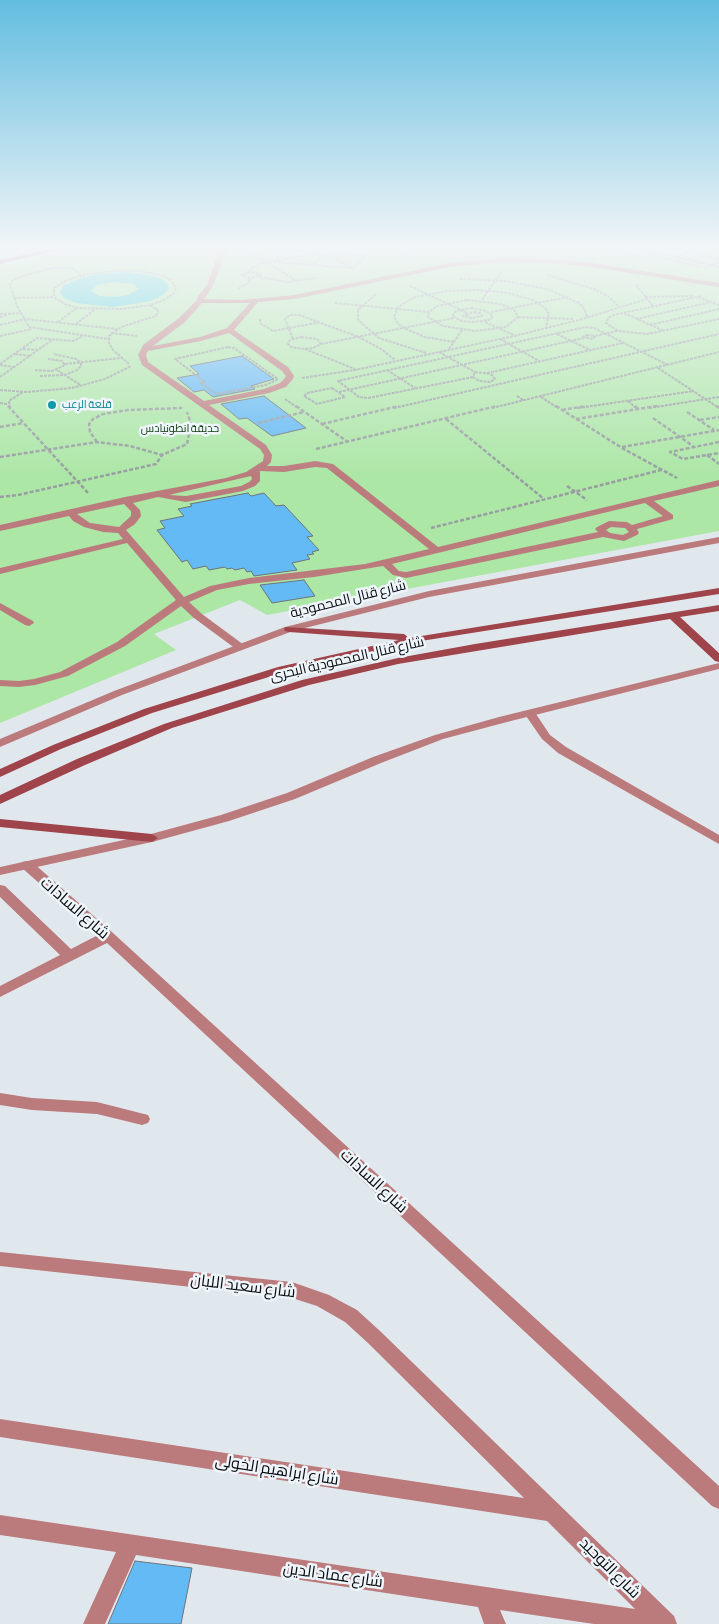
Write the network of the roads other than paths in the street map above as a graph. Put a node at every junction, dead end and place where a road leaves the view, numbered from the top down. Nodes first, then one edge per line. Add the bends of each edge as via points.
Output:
1 (177, 324) edge
2 (236, 324) edge
3 (230, 330) junction
4 (144, 350) junction
5 (202, 404) junction
6 (257, 470) junction
7 (719, 483) edge
8 (125, 500) junction
9 (647, 500) junction
10 (71, 512) junction
11 (594, 513) junction
12 (608, 524) junction
13 (0, 528) edge
14 (632, 528) junction
15 (121, 530) junction
16 (523, 530) junction
17 (602, 534) junction
18 (130, 540) junction
19 (719, 540) edge
20 (543, 546) junction
21 (432, 552) junction
22 (385, 562) junction
23 (442, 567) junction
24 (0, 571) edge
25 (719, 592) edge
26 (182, 600) junction
27 (0, 606) edge
28 (719, 608) edge
29 (673, 616) junction
30 (30, 623) dead end
31 (290, 629) junction
32 (421, 638) junction
33 (240, 647) junction
34 (719, 659) edge
35 (719, 666) edge
36 (0, 683) edge
37 (530, 713) junction
38 (0, 744) edge
39 (0, 773) edge
40 (0, 800) edge
41 (0, 823) edge
42 (152, 838) junction
43 (719, 840) edge
44 (27, 866) junction
45 (0, 871) edge
46 (0, 889) edge
47 (108, 936) junction
48 (70, 956) junction
49 (0, 992) edge
50 (0, 1099) edge
51 (142, 1119) dead end
52 (0, 1260) edge
53 (0, 1428) edge
54 (719, 1499) edge
55 (553, 1512) junction
56 (0, 1525) edge
57 (130, 1545) junction
58 (484, 1597) junction
59 (94, 1624) edge
60 (495, 1624) edge
61 (666, 1624) edge

1 - 4 street
2 - 3 street
3 - 4 street
3 - 5 street via 285,369 289,379 271,389
4 - 5 street via 145,362
5 - 6 street via 263,447 269,458
6 - 8 street via 257,479 243,488 186,499 157,494
6 - 21 street via 315,464 330,466 413,532
7 - 9 street
8 - 10 street
8 - 15 street via 135,510 136,516
9 - 11 street
9 - 14 street via 670,517
10 - 13 street
10 - 15 street via 87,525
11 - 12 street
11 - 16 street
12 - 14 street
12 - 17 street via 601,527
14 - 17 street via 634,533 629,537
15 - 18 street
16 - 20 street
16 - 21 street
17 - 20 street
18 - 24 street
18 - 26 street
19 - 31 street, شارع قنال المحمودية via 429,594
20 - 23 street
21 - 22 street
21 - 23 street
22 - 23 street via 396,574 402,575
22 - 26 street via 340,571 231,584
25 - 32 main road, شارع قنال المحمودية البحرى
26 - 33 street
26 - 36 street via 121,644 64,674 35,682
27 - 30 street
28 - 29 main road, شارع قنال المحمودية البحرى
29 - 34 main road
29 - 40 main road, شارع قنال المحمودية البحرى via 475,647 306,682 168,726
31 - 32 main road
31 - 33 street, شارع قنال المحمودية
32 - 39 main road, شارع قنال المحمودية البحرى via 282,669 193,696 102,728
33 - 38 street, شارع قنال المحمودية via 118,693
35 - 37 street
37 - 42 street via 439,737 292,796
37 - 43 street via 546,737 562,750
41 - 42 main road
42 - 44 street
44 - 45 street
44 - 47 street, شارع السادات
46 - 48 street
47 - 48 street
47 - 54 street, شارع السادات
48 - 49 street
50 - 51 street via 97,1108
52 - 55 street, شارع سعيد اللبان via 292,1290 323,1300 350,1316 374,1337
53 - 55 street, شارع ابراهيم الخولى
55 - 61 street, شارع التوحيد
56 - 57 street, شارع عماد الدين
57 - 58 street, شارع عماد الدين
57 - 59 street
58 - 60 street
58 - 61 street, شارع عماد الدين

